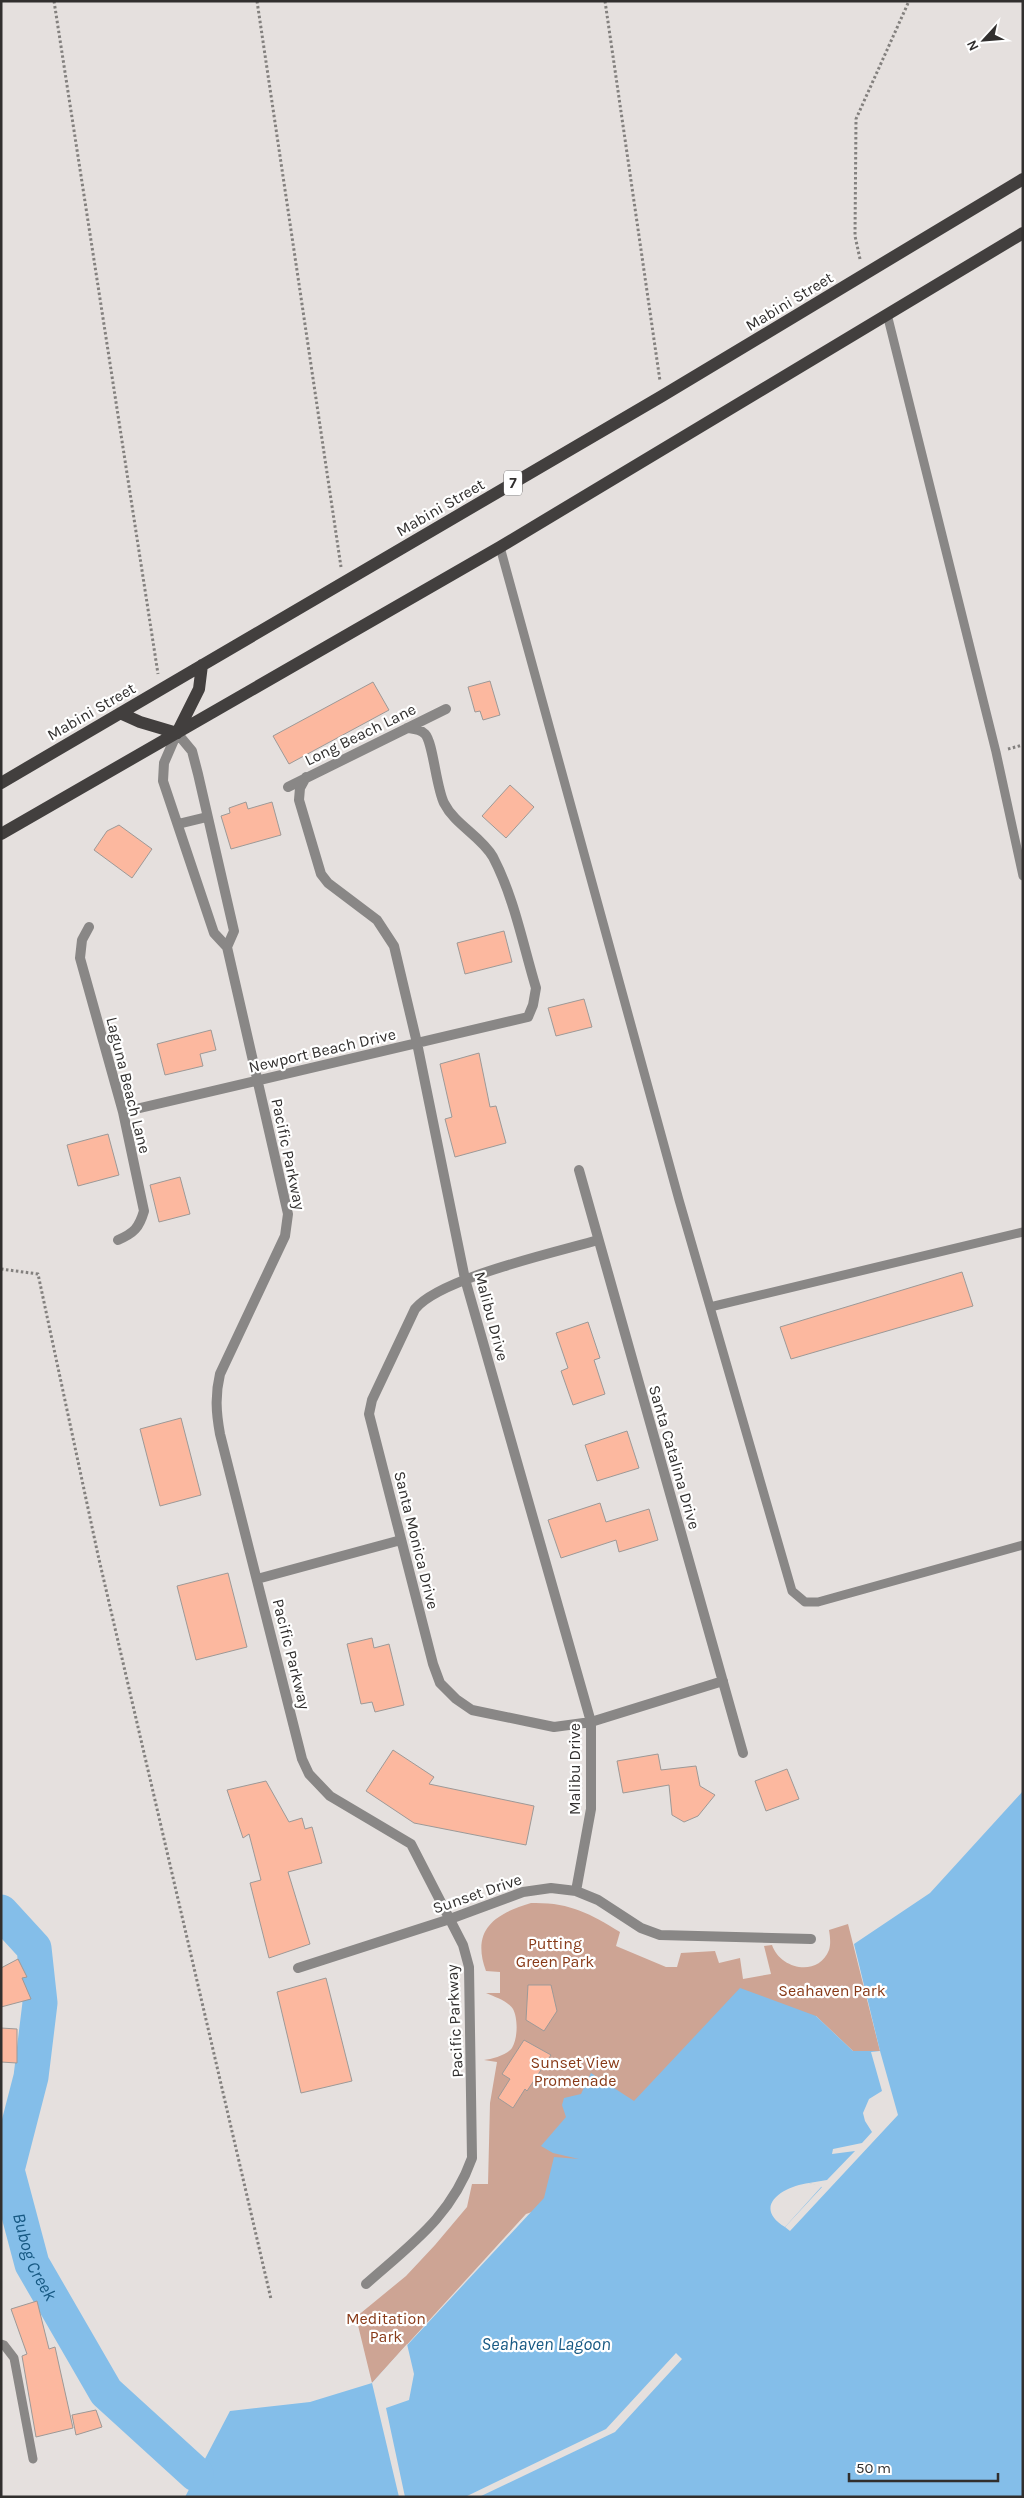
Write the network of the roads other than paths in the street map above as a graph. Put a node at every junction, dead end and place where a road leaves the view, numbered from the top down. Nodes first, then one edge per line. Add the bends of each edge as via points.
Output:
1 (1023, 179) edge
2 (1023, 233) edge
3 (887, 314) junction
4 (500, 547) junction
5 (202, 665) junction
6 (446, 709) dead end
7 (120, 713) junction
8 (407, 728) junction
9 (177, 733) junction
10 (306, 777) junction
11 (1, 782) edge
12 (288, 787) dead end
13 (207, 817) junction
14 (178, 824) junction
15 (1, 834) edge
16 (1023, 876) edge
17 (89, 927) dead end
18 (227, 947) junction
19 (417, 1043) junction
20 (258, 1081) junction
21 (123, 1112) junction
22 (579, 1170) dead end
23 (1023, 1232) edge
24 (118, 1240) dead end
25 (598, 1240) junction
26 (465, 1279) junction
27 (710, 1306) junction
28 (401, 1540) junction
29 (1023, 1545) edge
30 (257, 1580) junction
31 (723, 1682) junction
32 (591, 1722) junction
33 (743, 1753) dead end
34 (576, 1891) junction
35 (450, 1919) junction
36 (811, 1939) dead end
37 (298, 1968) dead end
38 (366, 2284) dead end
39 (1, 2344) edge
40 (33, 2459) dead end

1 - 5 main road, Mabini Street / 7 via 662,396
2 - 3 main road
3 - 4 main road
3 - 16 lane
4 - 9 main road
4 - 27 lane
5 - 7 main road, Mabini Street / 7
5 - 9 main road via 199,689
6 - 8 street, Long Beach Lane
7 - 9 main road
7 - 11 main road, Mabini Street / 7
8 - 10 street, Long Beach Lane
8 - 19 street, Newport Beach Drive via 418,729 425,734 444,804 492,855 504,883 536,988 528,1017
9 - 13 street, Pacific Parkway via 192,750
9 - 14 street, Pacific Parkway via 164,763 163,781
9 - 15 main road
10 - 12 street, Long Beach Lane
10 - 19 street, Malibu Drive via 300,788 299,800 322,874 377,920 387,933 394,946
13 - 14 street
13 - 18 street, Pacific Parkway via 234,930
14 - 18 street, Pacific Parkway via 214,933
17 - 21 street, Laguna Beach Lane via 82,940 80,958
18 - 20 street, Pacific Parkway
19 - 20 street, Newport Beach Drive
19 - 26 street, Malibu Drive
20 - 21 street, Newport Beach Drive
20 - 30 street, Pacific Parkway via 286,1201 288,1224 220,1374 216,1391 220,1434
21 - 24 street, Laguna Beach Lane via 144,1211 139,1226 132,1234
22 - 25 street, Santa Catalina Drive
23 - 27 lane
25 - 26 street, Santa Monica Drive
25 - 31 street, Santa Catalina Drive
26 - 28 street, Santa Monica Drive via 422,1300 415,1309 372,1400 369,1414
26 - 32 street, Malibu Drive
27 - 29 lane via 792,1591 805,1602 818,1602
28 - 30 street
28 - 32 street, Santa Monica Drive via 433,1664 440,1683 456,1699 472,1710 554,1727
30 - 35 street, Pacific Parkway via 302,1759 309,1774 330,1796 411,1844
31 - 32 street, Santa Monica Drive
31 - 33 street, Santa Catalina Drive
32 - 34 street, Malibu Drive via 592,1810
34 - 35 street, Sunset Drive via 551,1888 523,1892
34 - 36 street, Sunset Drive via 598,1900 641,1928 660,1935
35 - 37 street, Sunset Drive
35 - 38 street, Pacific Parkway via 463,1945 469,1967 472,2158 465,2180 450,2204 432,2225
39 - 40 lane via 14,2358

